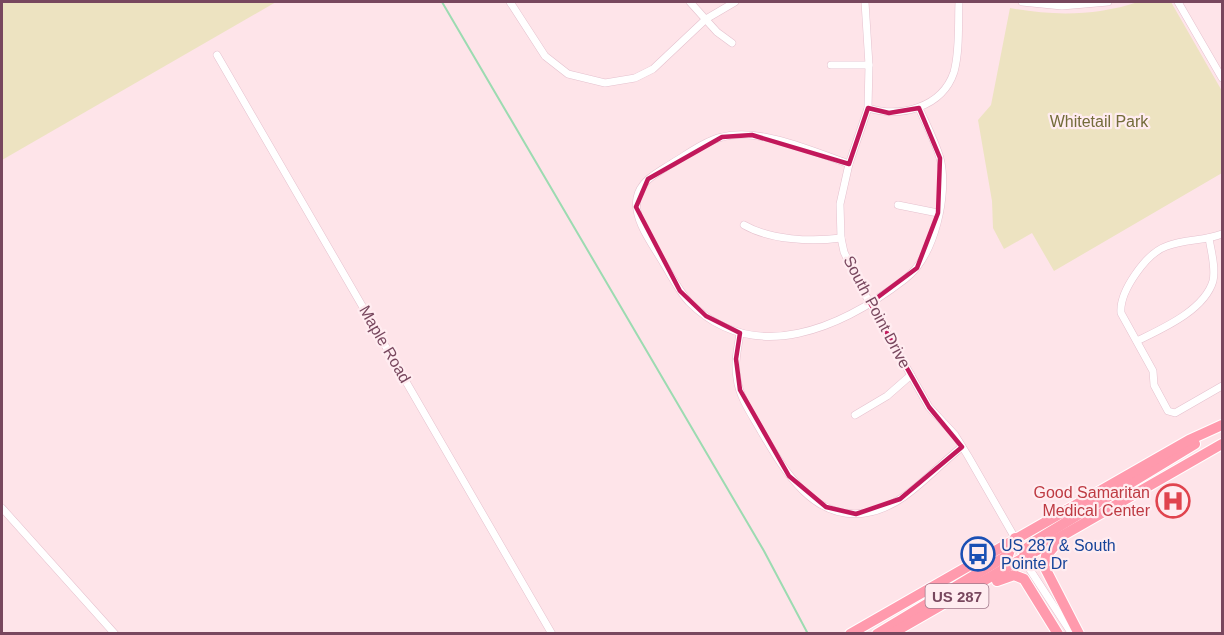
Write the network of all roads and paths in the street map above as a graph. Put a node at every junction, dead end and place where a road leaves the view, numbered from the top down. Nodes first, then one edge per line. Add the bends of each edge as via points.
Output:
1 (510, 2) edge
2 (690, 2) edge
3 (735, 2) edge
4 (865, 2) edge
5 (959, 2) edge
6 (1022, 2) edge
7 (1108, 2) edge
8 (1178, 2) edge
9 (1055, 4) edge
10 (706, 19) junction
11 (732, 43) dead end
12 (217, 55) dead end
13 (831, 65) dead end
14 (869, 65) junction
15 (1222, 78) edge
16 (868, 108) junction
17 (919, 108) junction
18 (849, 164) junction
19 (898, 205) dead end
20 (938, 213) junction
21 (744, 225) dead end
22 (1222, 234) edge
23 (841, 238) junction
24 (1209, 238) junction
25 (870, 303) junction
26 (740, 333) junction
27 (1137, 342) junction
28 (911, 375) junction
29 (1222, 386) edge
30 (855, 415) dead end
31 (1222, 425) edge
32 (1206, 435) junction
33 (1222, 444) edge
34 (962, 447) junction
35 (2, 508) edge
36 (1066, 534) junction
37 (1015, 538) junction
38 (1023, 559) junction
39 (115, 633) edge
40 (552, 633) edge
41 (850, 633) edge
42 (877, 633) edge
43 (891, 633) edge
44 (902, 633) edge
45 (1058, 633) edge
46 (1072, 633) edge
47 (1079, 633) edge

1 - 10 street via 534,43 557,67 589,81 605,83 635,78 653,69
2 - 10 street
3 - 10 street
4 - 14 street, South Point Drive
5 - 17 street via 954,71 943,90
6 - 9 street
7 - 9 street
8 - 15 street
10 - 11 street
12 - 40 street, Maple Road
13 - 14 street
14 - 16 street, South Point Drive
16 - 17 street via 889,112
16 - 18 street, South Point Drive
17 - 20 street via 940,158 942,195
18 - 23 street, South Point Drive via 840,204
18 - 26 street via 783,143 737,134 712,141 641,187 637,196 638,216 680,291 706,316
19 - 20 street
20 - 25 street via 930,245 917,268
21 - 23 street via 794,238
22 - 24 street
23 - 25 street, South Point Drive
24 - 27 street via 1213,281 1206,292 1176,323
24 - 27 street via 1163,248 1133,280 1120,304
25 - 26 street via 808,333 766,337
25 - 28 street, South Point Drive
26 - 34 street via 736,378 748,409 789,476 826,507 856,514 885,508
27 - 29 street via 1168,411 1175,413
28 - 30 street via 887,396
28 - 34 street, South Point Drive via 929,406
31 - 32 main road, US 287
32 - 37 main road, US 287
32 - 38 main road via 1035,542 1026,549
33 - 36 main road, US 287
34 - 37 street, South Point Drive
35 - 39 street
36 - 38 main road, US 287
36 - 47 main road via 1048,553 1044,567
37 - 38 street, South Point Drive
37 - 41 main road, US 287
37 - 42 main road via 1008,555
38 - 43 main road, US 287
38 - 46 street, South Point Drive
44 - 45 main road via 1007,575 1024,579

